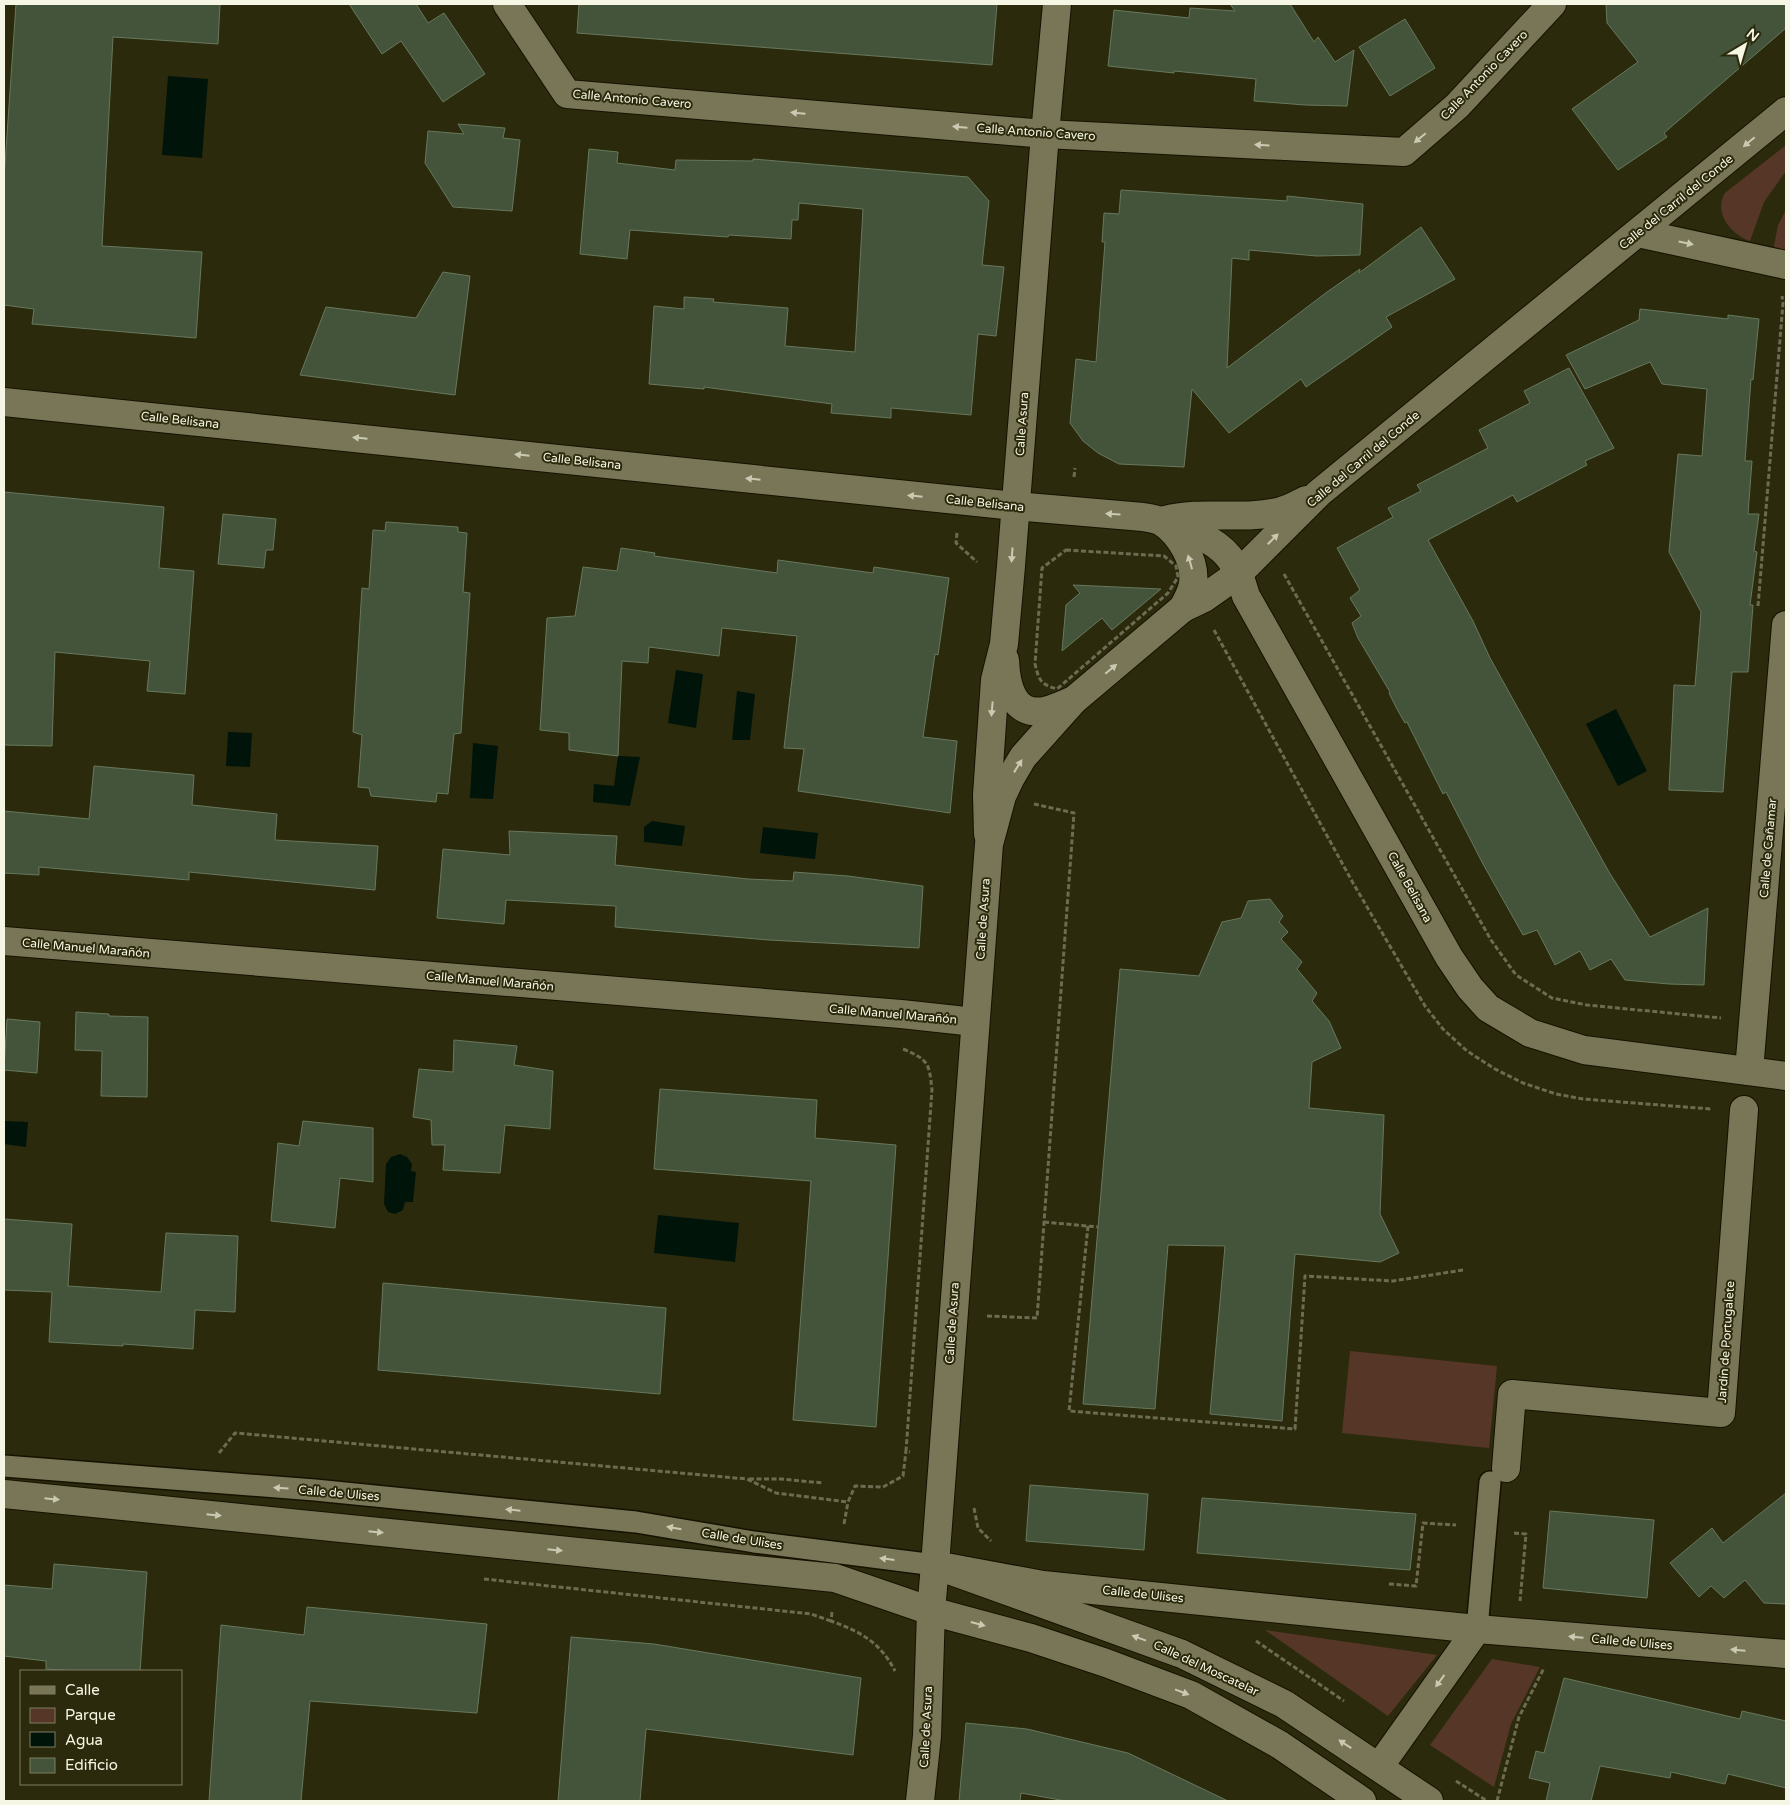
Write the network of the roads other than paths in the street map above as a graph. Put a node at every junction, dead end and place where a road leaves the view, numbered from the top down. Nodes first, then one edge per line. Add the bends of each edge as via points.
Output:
1 (507, 4) edge
2 (1057, 4) edge
3 (1552, 4) edge
4 (1786, 111) edge
5 (1045, 134) junction
6 (1638, 233) junction
7 (1786, 265) edge
8 (4, 402) edge
9 (1319, 493) junction
10 (1016, 506) junction
11 (1161, 521) junction
12 (1238, 574) junction
13 (1183, 608) junction
14 (1786, 625) edge
15 (1004, 644) junction
16 (1074, 700) junction
17 (989, 844) junction
18 (4, 941) edge
19 (975, 1022) junction
20 (1749, 1071) junction
21 (1786, 1076) edge
22 (1744, 1110) dead end
23 (4, 1466) edge
24 (1498, 1475) joint
25 (4, 1494) edge
26 (935, 1566) junction
27 (931, 1611) junction
28 (1478, 1629) junction
29 (1786, 1654) edge
30 (1379, 1767) junction
31 (920, 1801) edge
32 (1362, 1801) edge
33 (1429, 1801) edge

5 -> 1 street, Calle Antonio Cavero via 567,94
2 - 5 street, Calle Asura
3 -> 5 street, Calle Antonio Cavero via 1457,106 1404,152
4 -> 6 street, Calle del Carril del Conde
5 - 10 street, Calle Asura
6 -> 7 street
6 - 9 street, Calle del Carril del Conde
10 -> 8 street, Calle Belisana
9 - 11 street, Calle Belisana via 1270,514 1182,516
12 -> 9 street, Calle del Carril del Conde
11 -> 10 street, Calle Belisana
10 -> 15 street, Calle Asura
11 - 12 street, Calle Belisana via 1179,526 1216,546 1230,558
13 -> 11 street via 1194,582 1193,569 1183,545
12 - 13 street, Calle del Carril del Conde via 1204,598
12 - 20 street, Calle Belisana via 1246,596 1449,957 1488,1008 1530,1033 1584,1050
16 -> 13 street, Calle del Carril del Conde
14 - 20 street, Calle de Cañamar
15 - 16 street via 1006,682 1021,706 1043,711
15 -> 17 street, Calle Asura via 995,680 992,719 987,795
17 -> 16 street, Calle del Carril del Conde via 1010,779 1023,757
17 - 19 street, Calle de Asura
18 - 19 street, Calle Manuel Marañón
19 - 26 street, Calle de Asura
20 - 21 street, Calle Belisana
22 - 24 street, Jardín de Portugalete via 1721,1413 1512,1394
26 -> 23 lane, Calle de Ulises via 754,1542 636,1522 315,1490
24 - 28 lane, Jardín de Portugalete via 1486,1530
25 -> 27 street via 835,1578
26 - 27 street, Calle de Asura
26 - 28 street, Calle de Ulises via 1043,1585
30 -> 26 street, Calle del Moscatelar via 1284,1704 1182,1654
27 - 31 street, Calle de Asura via 927,1736
27 -> 32 street via 1031,1638 1190,1695 1280,1745
29 -> 28 street, Calle de Ulises
28 -> 30 street
30 - 33 street, Calle del Moscatelar

